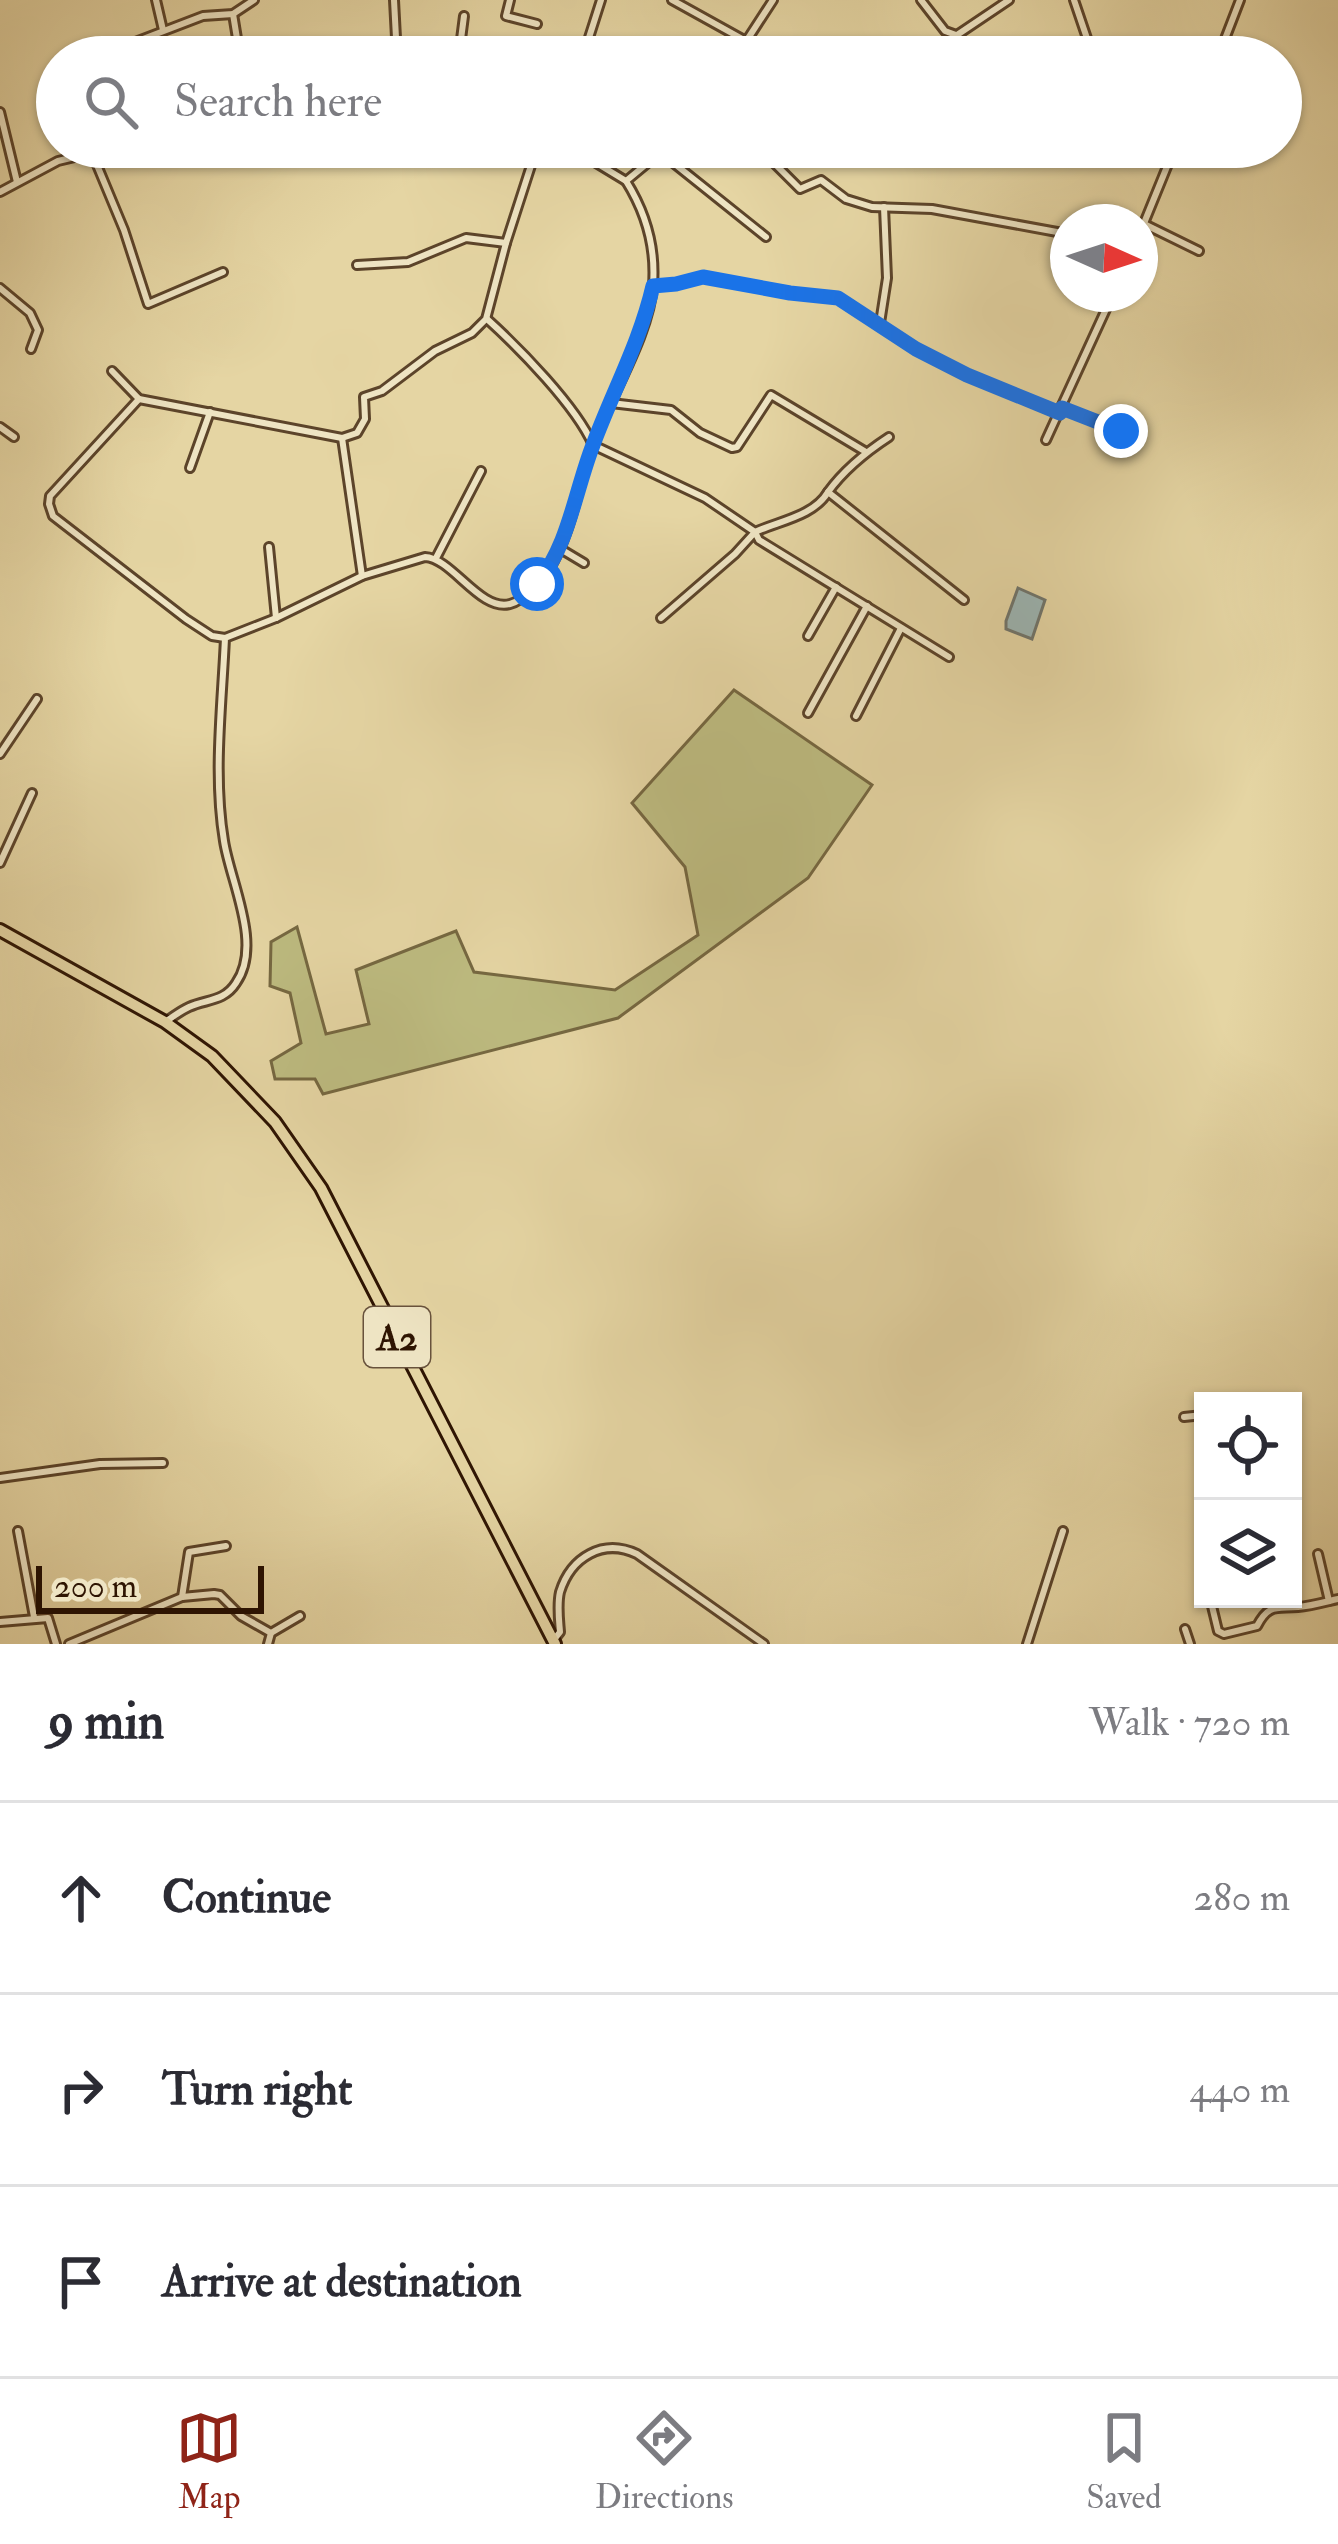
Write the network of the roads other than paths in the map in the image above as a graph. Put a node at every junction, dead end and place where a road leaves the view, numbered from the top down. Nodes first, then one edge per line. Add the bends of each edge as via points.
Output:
1 (156, 0) edge
2 (394, 0) edge
3 (510, 0) edge
4 (601, 0) edge
5 (671, 0) edge
6 (773, 0) edge
7 (921, 0) edge
8 (1009, 0) edge
9 (1074, 0) edge
10 (1240, 0) edge
11 (251, 1) edge
12 (233, 14) junction
13 (464, 16) dead end
14 (537, 24) dead end
15 (163, 30) junction
16 (956, 35) joint
17 (148, 36) edge
18 (237, 36) edge
19 (396, 36) edge
20 (461, 36) edge
21 (590, 36) edge
22 (737, 36) edge
23 (749, 36) edge
24 (1086, 36) edge
25 (1226, 36) edge
26 (0, 112) edge
27 (44, 168) edge
28 (98, 168) edge
29 (530, 168) edge
30 (605, 168) edge
31 (642, 168) edge
32 (685, 168) edge
33 (779, 168) edge
34 (1167, 168) edge
35 (626, 181) junction
36 (17, 182) junction
37 (0, 192) edge
38 (1152, 204) edge
39 (884, 207) junction
40 (1050, 231) edge
41 (1158, 231) edge
42 (766, 237) dead end
43 (506, 243) junction
44 (1199, 251) dead end
45 (357, 265) dead end
46 (224, 272) dead end
47 (653, 286) junction
48 (0, 288) edge
49 (1105, 312) edge
50 (486, 319) junction
51 (880, 323) junction
52 (31, 350) dead end
53 (112, 371) dead end
54 (140, 399) junction
55 (611, 403) junction
56 (1061, 411) junction
57 (210, 412) junction
58 (0, 427) edge
59 (1121, 431) dead end
60 (14, 437) dead end
61 (889, 437) dead end
62 (341, 438) junction
63 (1046, 440) dead end
64 (593, 445) junction
65 (866, 452) junction
66 (190, 468) dead end
67 (481, 471) dead end
68 (828, 493) junction
69 (755, 532) junction
70 (269, 547) dead end
71 (559, 548) junction
72 (436, 558) junction
73 (584, 562) dead end
74 (362, 576) junction
75 (836, 587) junction
76 (964, 600) dead end
77 (867, 606) junction
78 (276, 618) junction
79 (661, 618) dead end
80 (902, 628) junction
81 (808, 636) dead end
82 (225, 638) junction
83 (949, 657) dead end
84 (37, 699) dead end
85 (808, 713) dead end
86 (856, 716) dead end
87 (0, 754) edge
88 (32, 793) dead end
89 (0, 862) edge
90 (0, 930) edge
91 (165, 1022) junction
92 (1194, 1416) edge
93 (1184, 1417) dead end
94 (163, 1462) dead end
95 (0, 1478) edge
96 (17, 1531) dead end
97 (1063, 1531) dead end
98 (226, 1546) dead end
99 (1318, 1554) dead end
100 (182, 1597) junction
101 (1333, 1600) edge
102 (1302, 1606) edge
103 (1212, 1608) edge
104 (1274, 1608) edge
105 (300, 1616) dead end
106 (34, 1617) junction
107 (0, 1622) edge
108 (1185, 1629) dead end
109 (271, 1634) junction
110 (554, 1642) edge
111 (56, 1644) edge
112 (69, 1644) edge
113 (268, 1644) edge
114 (764, 1644) edge
115 (1027, 1644) edge
116 (1190, 1644) edge

1 - 15 street
2 - 19 street
3 - 14 street via 506,16
4 - 21 street
5 - 22 street
6 - 23 street
7 - 16 street
8 - 16 street
9 - 24 street
10 - 25 street
11 - 12 street
12 - 15 street
12 - 18 street
13 - 20 street
15 - 17 street
26 - 36 street
27 - 36 street
28 - 46 street via 148,304
29 - 43 street
30 - 35 street
31 - 35 street
32 - 42 street
33 - 39 street via 800,189 821,180 846,199
34 - 38 street
35 - 47 street via 650,230
36 - 37 street
39 - 40 street
39 - 51 street
41 - 44 street
43 - 45 street via 466,238 408,262
43 - 50 street
47 - 51 street via 722,279 838,298
47 - 55 street
48 - 52 street via 30,313 38,330
49 - 56 street
50 - 62 street via 364,397 361,428
50 - 64 street
51 - 56 street via 967,375
53 - 54 street
54 - 57 street
54 - 82 street via 50,496 53,516 186,619
55 - 64 street
55 - 65 street via 671,410 732,448 771,395
56 - 59 street
56 - 63 street
57 - 62 street
57 - 66 street
58 - 60 street
61 - 65 street
62 - 74 street
64 - 69 street via 705,498
64 - 71 street
65 - 68 street
67 - 72 street
68 - 69 street
68 - 76 street
69 - 75 street
69 - 79 street
70 - 78 street
71 - 72 street via 537,584 508,605
71 - 73 street
72 - 74 street
74 - 78 street
75 - 77 street
75 - 81 street
77 - 80 street
77 - 85 street
78 - 82 street
80 - 83 street
80 - 86 street
82 - 91 street via 222,815 244,919 243,971 224,996
84 - 87 street
88 - 89 street
90 - 91 main road, A2
91 - 110 main road, A2 via 243,1087 321,1188
92 - 93 street
94 - 95 street
96 - 106 street
97 - 115 street
98 - 100 street via 189,1552
99 - 101 street
100 - 109 street via 220,1595
100 - 112 street
101 - 102 street
103 - 104 street via 1224,1634 1257,1626
105 - 109 street
106 - 107 street
106 - 111 street via 48,1618
108 - 116 street
109 - 113 street
110 - 114 street via 572,1571 591,1552 615,1547 637,1554

